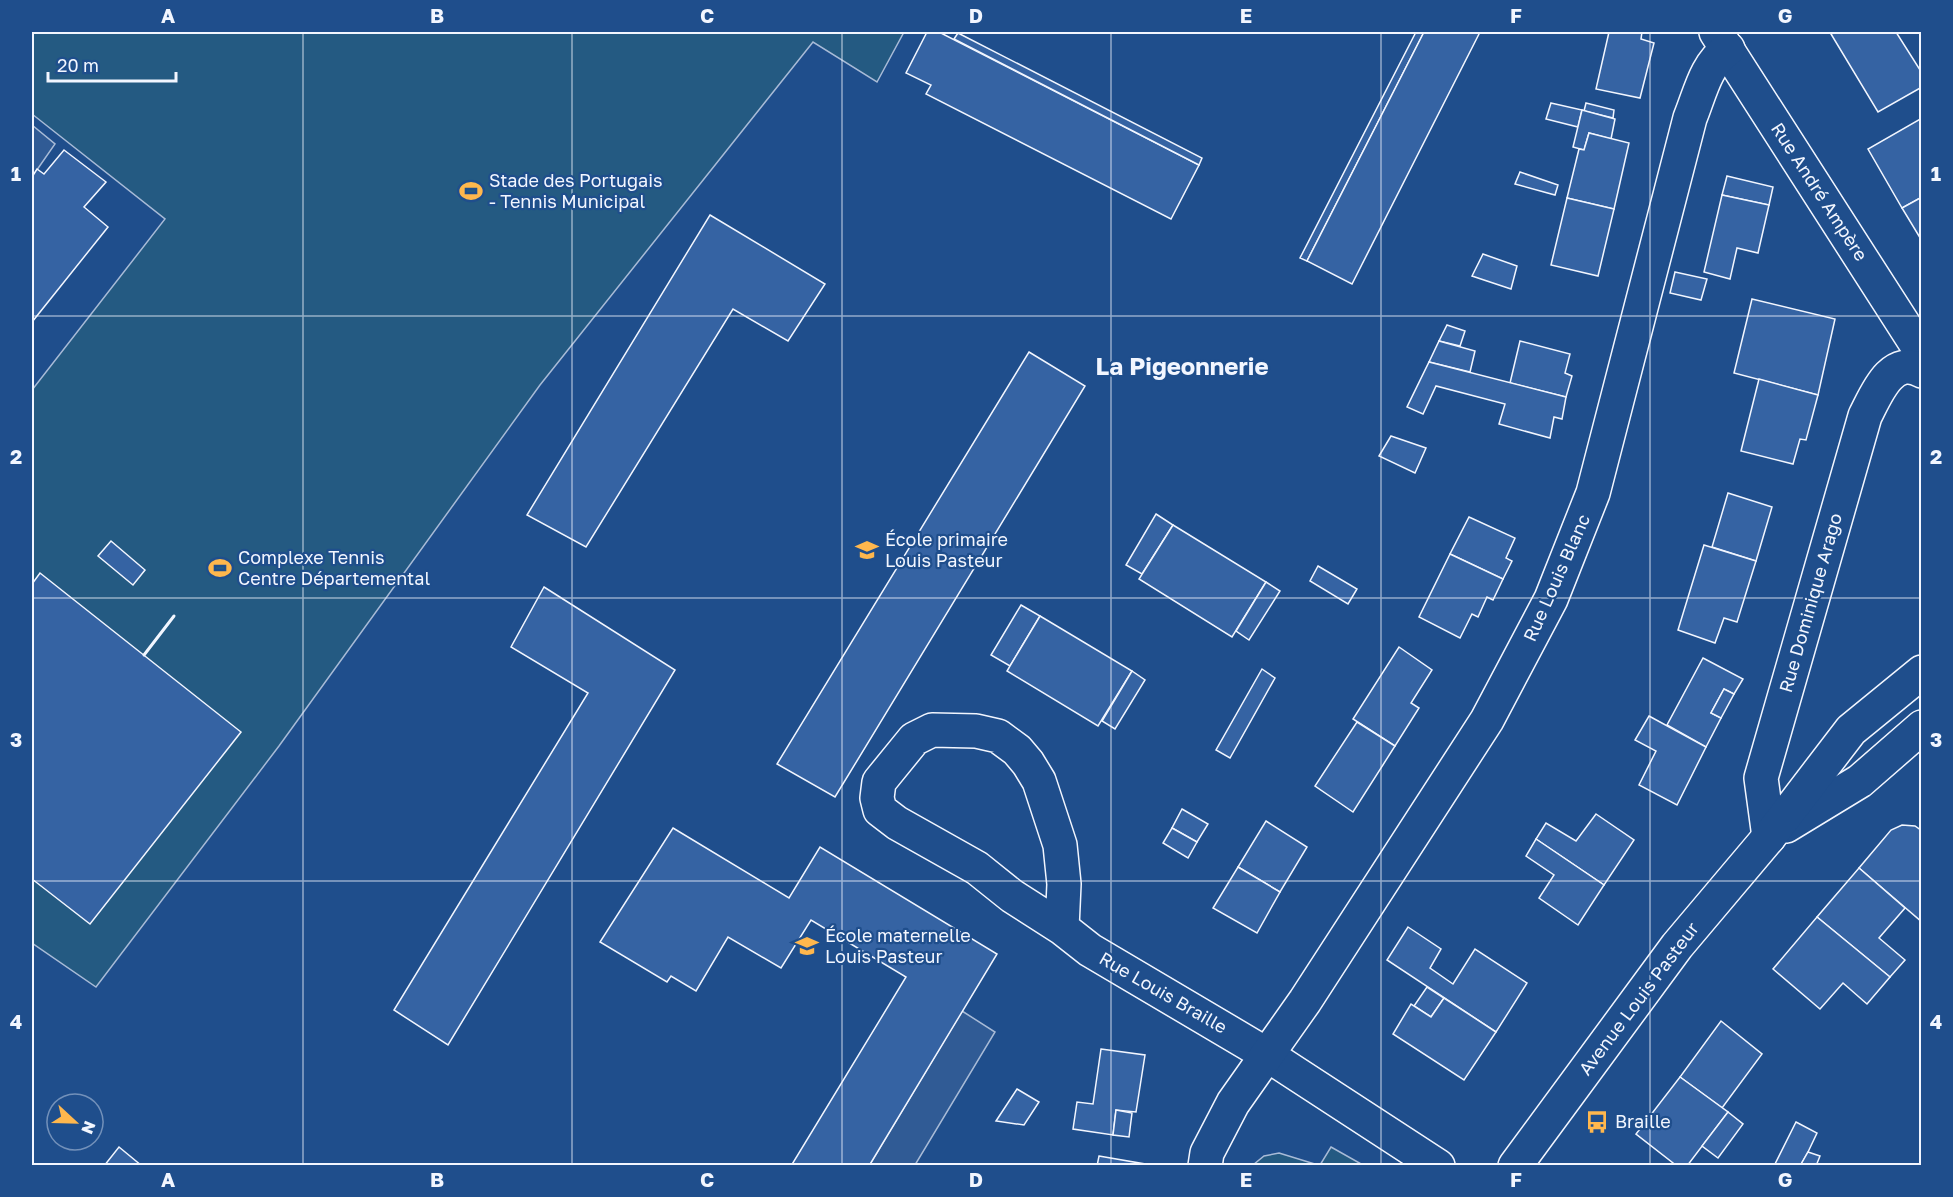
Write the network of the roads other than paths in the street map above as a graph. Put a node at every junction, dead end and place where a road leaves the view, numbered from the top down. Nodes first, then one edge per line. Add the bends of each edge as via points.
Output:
1 (1722, 40) edge
2 (1903, 322) junction
3 (1922, 353) edge
4 (1922, 371) edge
5 (1888, 375) junction
6 (1922, 672) edge
7 (1922, 728) edge
8 (1769, 837) junction
9 (1062, 928) junction
10 (1266, 1054) junction
11 (1205, 1166) edge
12 (1438, 1166) edge
13 (1515, 1166) edge

1 - 2 street, Rue André Ampère
1 - 10 street, Rue Louis Blanc via 1690,118 1593,494 1551,599 1487,720 1305,1001
2 - 3 street, Rue André Ampère
2 - 5 street, Rue Dominique Arago
4 - 5 street via 1905,367
5 - 8 street, Rue Dominique Arago via 1865,416 1761,778
6 - 8 street, Avenue Louis Pasteur via 1851,730
7 - 8 street, Avenue Louis Pasteur via 1860,781
8 - 13 street, Avenue Louis Pasteur via 1677,946
9 - 9 street, Rue Louis Braille via 1064,884 1060,845 1039,781 1028,763 998,736 976,731 932,730 914,739 879,782 880,810 977,868
9 - 10 street, Rue Louis Braille via 1090,950
10 - 11 street via 1219,1125
10 - 12 street, Rue Louis Braille

